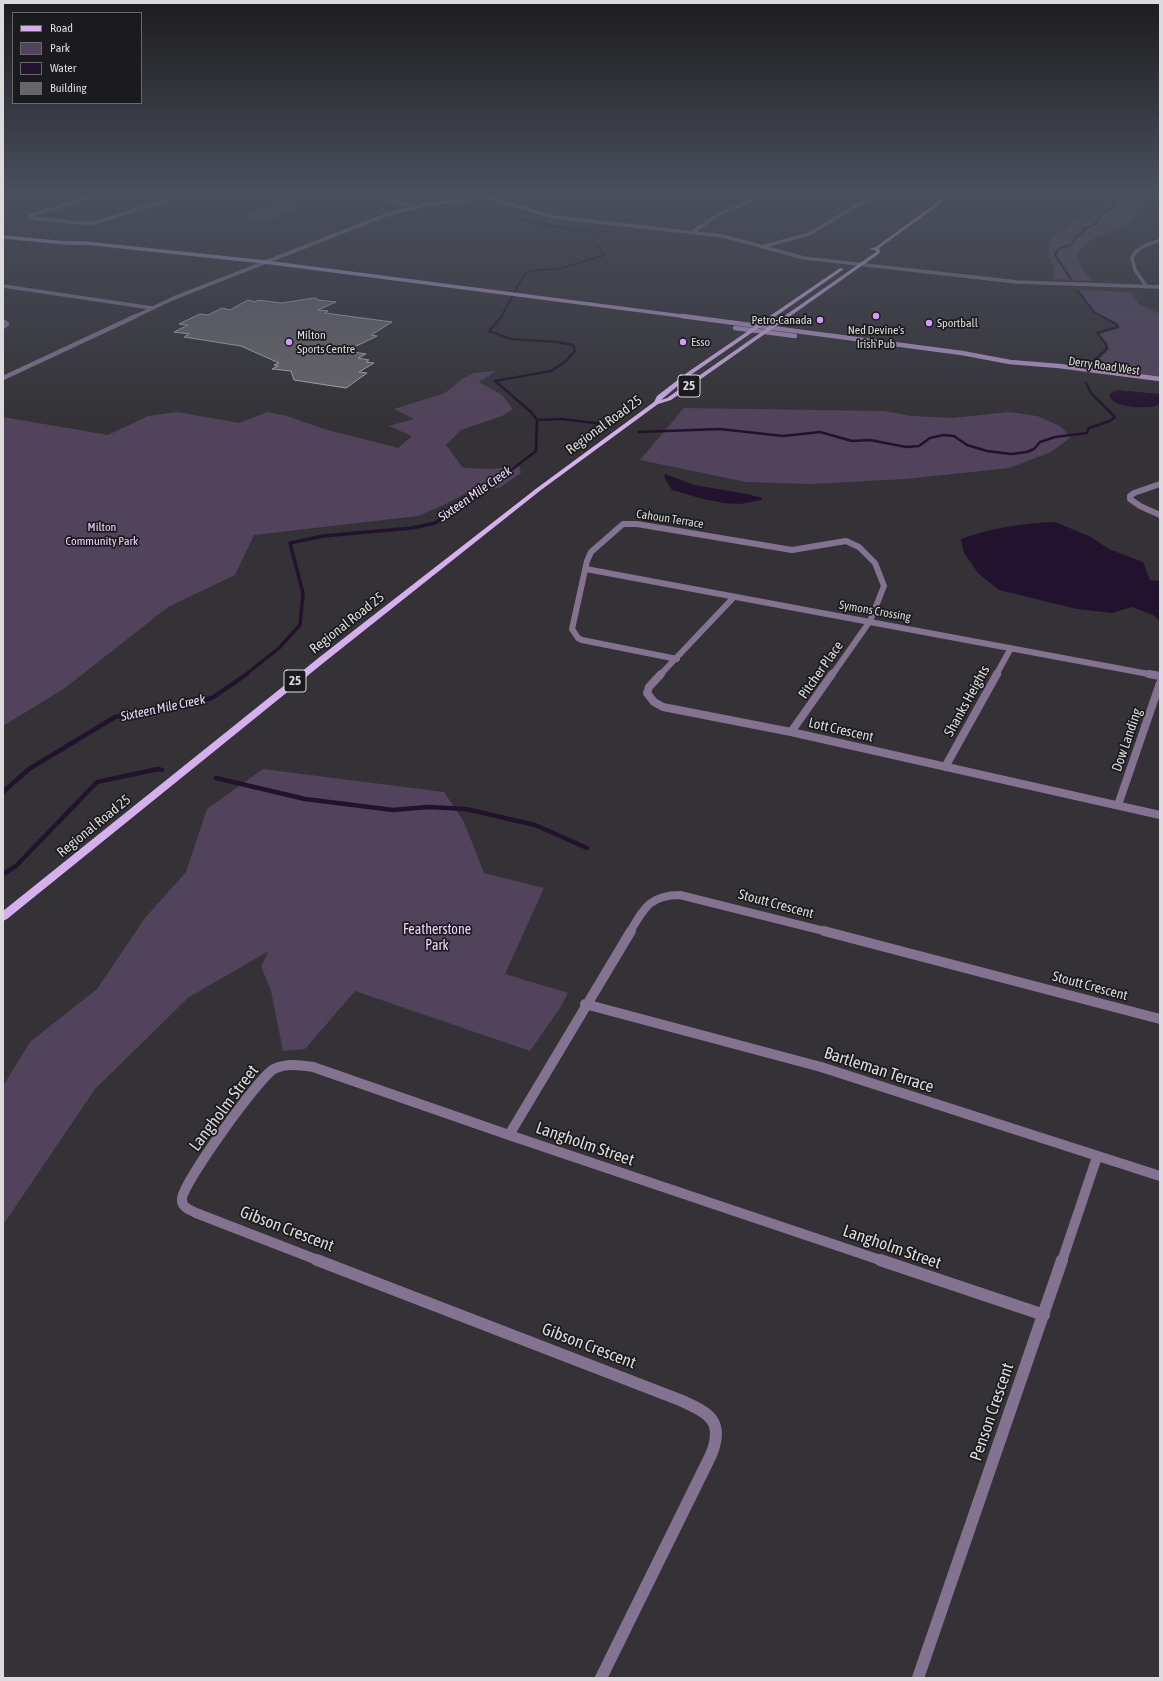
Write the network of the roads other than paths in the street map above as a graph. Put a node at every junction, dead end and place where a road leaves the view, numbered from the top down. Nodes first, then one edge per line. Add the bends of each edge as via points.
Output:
1 (241, 271) edge
2 (300, 271) edge
3 (341, 271) edge
4 (839, 271) edge
5 (851, 271) edge
6 (920, 271) edge
7 (1136, 271) edge
8 (3, 286) edge
9 (1147, 287) junction
10 (1160, 287) edge
11 (152, 308) junction
12 (3, 321) edge
13 (759, 326) junction
14 (3, 327) edge
15 (772, 327) junction
16 (752, 330) junction
17 (766, 332) junction
18 (978, 356) junction
19 (1047, 366) junction
20 (3, 378) edge
21 (1160, 378) edge
22 (1160, 384) edge
23 (656, 403) junction
24 (1160, 484) edge
25 (1160, 515) edge
26 (586, 569) junction
27 (734, 597) junction
28 (870, 621) junction
29 (1011, 648) junction
30 (677, 659) junction
31 (1160, 676) edge
32 (1160, 683) edge
33 (791, 732) junction
34 (945, 767) junction
35 (1118, 806) junction
36 (1160, 815) edge
37 (3, 917) edge
38 (586, 1004) junction
39 (1160, 1019) edge
40 (509, 1135) junction
41 (1097, 1157) junction
42 (1160, 1176) edge
43 (184, 1206) joint
44 (1044, 1315) junction
45 (601, 1678) edge
46 (918, 1678) edge

1 - 11 street
2 - 16 main road, Derry Road West
3 - 13 main road, Derry Road West
4 - 13 main road
5 - 15 main road, Regional Road 25
6 - 9 street via 1017,282
7 - 9 street
8 - 11 street
9 - 10 street
11 - 20 street
12 - 14 street via 7,324
13 - 15 main road, Derry Road West
13 - 16 main road, 25
15 - 17 main road, Regional Road 25 / 25
15 - 18 main road, Derry Road West
16 - 17 main road, Derry Road West
16 - 23 main road, Regional Road 25 / 25 via 690,373 659,397
17 - 18 main road, Derry Road West via 961,357
17 - 23 main road, Regional Road 25 / 25 via 679,393
18 - 19 main road, Derry Road West
19 - 21 main road, Derry Road West
19 - 22 main road, Derry Road West via 1056,370
23 - 37 main road, Regional Road 25 / 25 via 538,489
24 - 25 street via 1134,493 1130,499
26 - 27 street, Symons Crossing
26 - 28 street, Cahoun Terrace via 591,552 626,524 792,550 846,542 859,547 875,563 884,586
26 - 30 street, Cahoun Terrace via 572,623 572,629 578,638
27 - 28 street, Symons Crossing
27 - 30 street, Lott Crescent
28 - 29 street, Symons Crossing
28 - 33 street, Pitcher Place
29 - 31 street, Symons Crossing
29 - 34 street, Shanks Heights
30 - 33 street, Lott Crescent via 649,687 647,693 654,703 663,707
32 - 35 street, Dow Landing
33 - 34 street, Lott Crescent
34 - 35 street, Lott Crescent
35 - 36 street, Lott Crescent
38 - 39 street, Stoutt Crescent via 646,905 674,894 686,894
38 - 40 street, Stoutt Crescent
38 - 41 street, Bartleman Terrace via 821,1067
40 - 43 street, Langholm Street via 313,1067 290,1064 268,1073 260,1082 188,1184 182,1198
40 - 44 street, Langholm Street
41 - 42 street, Bartleman Terrace
41 - 44 street, Penson Crescent
43 - 45 street, Gibson Crescent via 196,1213 680,1400 701,1409 713,1420 717,1436 711,1455
44 - 46 street, Penson Crescent

